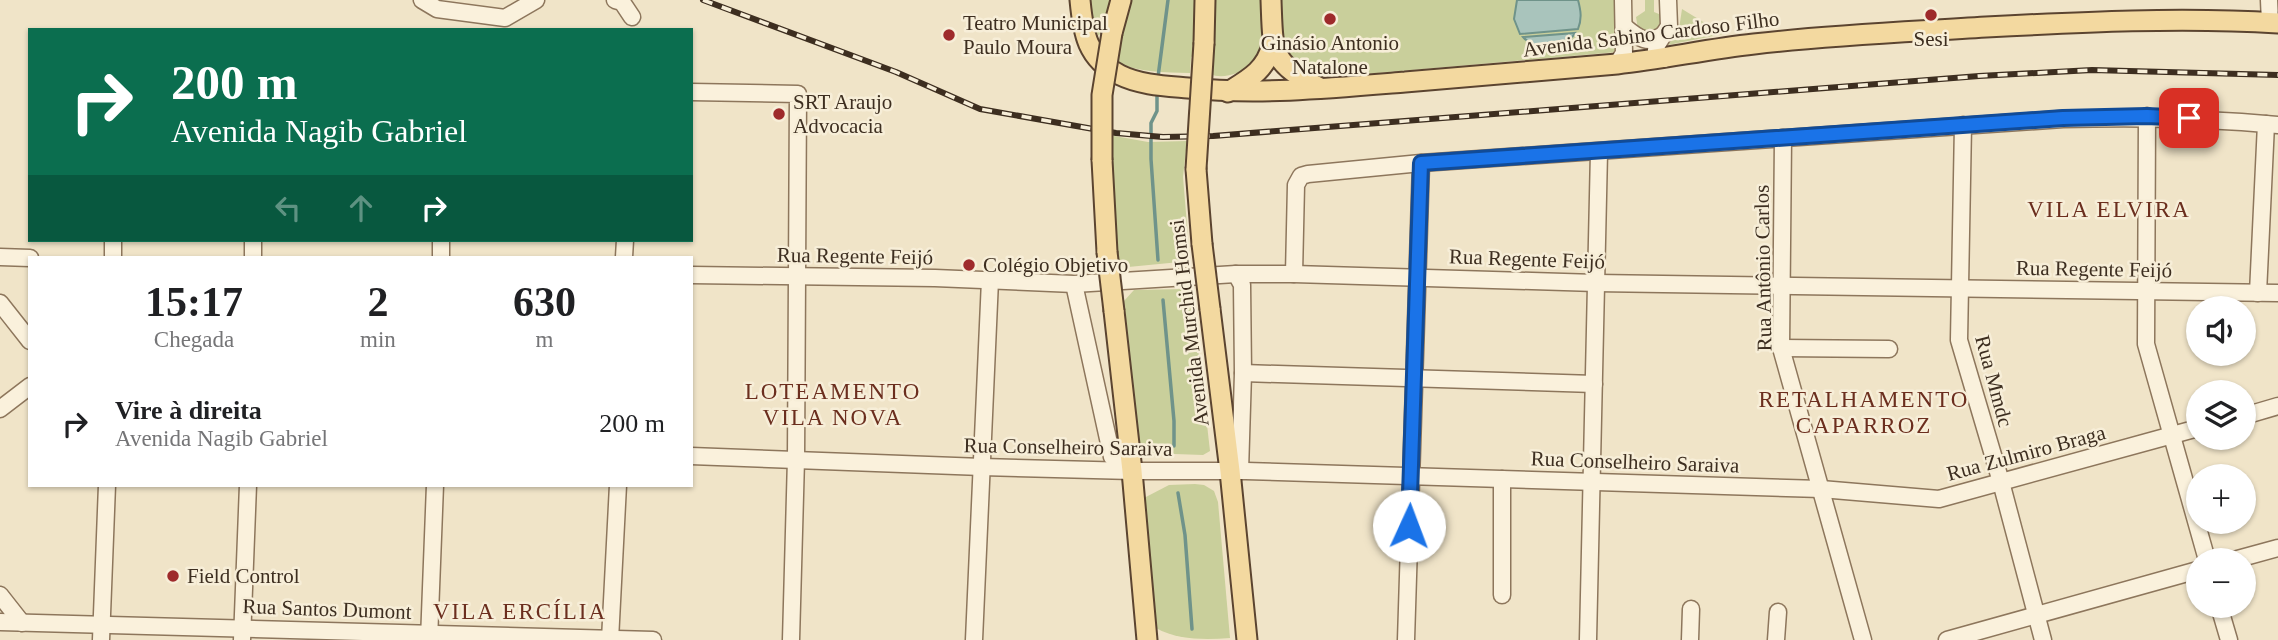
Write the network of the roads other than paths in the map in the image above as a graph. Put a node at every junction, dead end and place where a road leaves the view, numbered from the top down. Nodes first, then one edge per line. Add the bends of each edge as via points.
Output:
1 (422, 0) edge
2 (536, 0) edge
3 (615, 0) edge
4 (1080, 0) edge
5 (1121, 0) edge
6 (1205, 0) edge
7 (1271, 0) edge
8 (1623, 0) edge
9 (1668, 0) edge
10 (2269, 0) edge
11 (632, 18) edge
12 (2274, 23) edge
13 (1625, 27) junction
14 (1664, 34) junction
15 (1272, 45) junction
16 (1657, 60) junction
17 (1617, 64) junction
18 (1322, 89) junction
19 (693, 92) edge
20 (1227, 92) junction
21 (2147, 116) junction
22 (1963, 125) junction
23 (2272, 125) edge
24 (1783, 138) junction
25 (1599, 152) junction
26 (1421, 163) junction
27 (0, 257) edge
28 (28, 258) edge
29 (1236, 274) junction
30 (1294, 274) junction
31 (693, 275) edge
32 (796, 276) junction
33 (1417, 277) junction
34 (990, 280) junction
35 (1596, 283) junction
36 (1074, 284) junction
37 (1781, 285) junction
38 (1961, 289) junction
39 (2147, 291) junction
40 (2258, 293) junction
41 (2278, 293) edge
42 (0, 303) edge
43 (28, 338) edge
44 (1781, 348) junction
45 (1889, 349) dead end
46 (1243, 373) junction
47 (1414, 379) junction
48 (1594, 384) junction
49 (28, 388) edge
50 (2278, 406) edge
51 (0, 409) edge
52 (2256, 412) edge
53 (2186, 431) edge
54 (2172, 435) junction
55 (693, 456) edge
56 (796, 459) junction
57 (982, 467) junction
58 (1132, 471) junction
59 (1235, 471) junction
60 (1411, 476) junction
61 (1502, 479) junction
62 (1591, 482) junction
63 (2001, 482) junction
64 (107, 487) edge
65 (248, 487) edge
66 (435, 487) edge
67 (618, 487) edge
68 (1821, 489) junction
69 (2204, 548) edge
70 (2278, 548) edge
71 (2256, 554) edge
72 (2186, 573) edge
73 (1502, 595) dead end
74 (0, 596) edge
75 (1691, 609) dead end
76 (1778, 612) dead end
77 (2035, 617) junction
78 (2223, 618) edge
79 (0, 622) edge
80 (22, 623) junction
81 (101, 632) edge
82 (242, 634) edge
83 (429, 637) edge
84 (508, 638) edge
85 (610, 639) edge
86 (653, 640) edge
87 (791, 640) edge
88 (974, 640) edge
89 (1147, 640) edge
90 (1247, 640) edge
91 (1406, 640) edge
92 (1587, 640) edge
93 (1690, 640) edge
94 (1776, 640) edge
95 (1863, 640) edge
96 (1947, 640) edge
97 (2043, 640) edge
98 (2229, 640) edge

1 - 2 street via 437,9 505,18
3 - 11 street via 622,2
4 - 20 main road, Avenida Sabino Cardoso Filho via 1087,44 1118,74 1161,85
5 - 58 main road, bridge via 1102,95 1102,160 1107,252
6 - 59 main road, Avenida Murchid Homsi, bridge via 1196,169 1210,309
7 - 15 main road
8 - 13 street
9 - 14 street via 1669,26
10 - 12 street
12 - 16 main road, Avenida Sabino Cardoso Filho via 2074,23 1905,32 1753,44
13 - 14 street via 1647,41
13 - 16 street via 1632,42
13 - 17 street via 1624,53
14 - 16 street via 1657,45
15 - 18 main road via 1289,69
15 - 20 main road via 1258,73
16 - 17 main road, Avenida Sabino Cardoso Filho
17 - 18 main road, Avenida Sabino Cardoso Filho
18 - 20 main road, Avenida Sabino Cardoso Filho
19 - 32 street via 798,94
21 - 22 street
21 - 23 street
21 - 39 street
22 - 24 street
22 - 38 street, Rua Mmdc
23 - 40 street
24 - 25 street
24 - 37 street, Rua Antônio Carlos
25 - 26 street
25 - 35 street
26 - 30 street via 1301,176 1296,186
26 - 33 street
27 - 28 street
29 - 30 street, Rua Regente Feijó
29 - 36 street, Rua Regente Feijó
29 - 46 street via 1242,285
30 - 33 street, Rua Regente Feijó
31 - 32 street, Rua Regente Feijó
32 - 34 street, Rua Regente Feijó
32 - 56 street
33 - 35 street, Rua Regente Feijó
33 - 47 street
34 - 36 street, Rua Regente Feijó
34 - 57 street
35 - 37 street, Rua Regente Feijó
35 - 48 street
36 - 58 street via 1112,457
37 - 38 street, Rua Regente Feijó
37 - 44 street, Rua Antônio Carlos
38 - 39 street, Rua Regente Feijó
38 - 63 street, Rua Mmdc via 1958,340
39 - 40 street, Rua Regente Feijó
39 - 54 street via 2146,344
40 - 41 street, Rua Regente Feijó
42 - 43 street
44 - 45 street
44 - 68 street, Rua Antônio Carlos
46 - 47 street
46 - 59 street
47 - 48 street
47 - 60 street
48 - 62 street
49 - 51 street
50 - 52 street
53 - 54 street, Rua Zulmiro Braga
54 - 63 street, Rua Zulmiro Braga
54 - 69 street
55 - 56 street, Rua Conselheiro Saraiva
56 - 57 street, Rua Conselheiro Saraiva
56 - 87 street
57 - 58 street, Rua Conselheiro Saraiva
57 - 88 street
58 - 59 street, Rua Conselheiro Saraiva
58 - 89 main road
59 - 60 street, Rua Conselheiro Saraiva
59 - 90 main road, Avenida Murchid Homsi
60 - 61 street, Rua Conselheiro Saraiva
60 - 91 street
61 - 62 street, Rua Conselheiro Saraiva
61 - 73 street
62 - 68 street, Rua Conselheiro Saraiva
62 - 92 street
63 - 68 street, Rua Zulmiro Braga via 1939,499
63 - 77 street, Rua Mmdc
64 - 81 street
65 - 82 street
66 - 83 street
67 - 85 street
68 - 95 street, Rua Antônio Carlos
70 - 71 street
72 - 77 street
74 - 80 street
75 - 93 street
76 - 94 street
77 - 96 street
77 - 97 street, Rua Mmdc
78 - 98 street
79 - 80 street, Rua Santos Dumont
80 - 81 street, Rua Santos Dumont
81 - 82 street, Rua Santos Dumont
82 - 83 street, Rua Santos Dumont
83 - 84 street, Rua Santos Dumont
84 - 85 street, Rua Santos Dumont
85 - 86 street, Rua Santos Dumont

